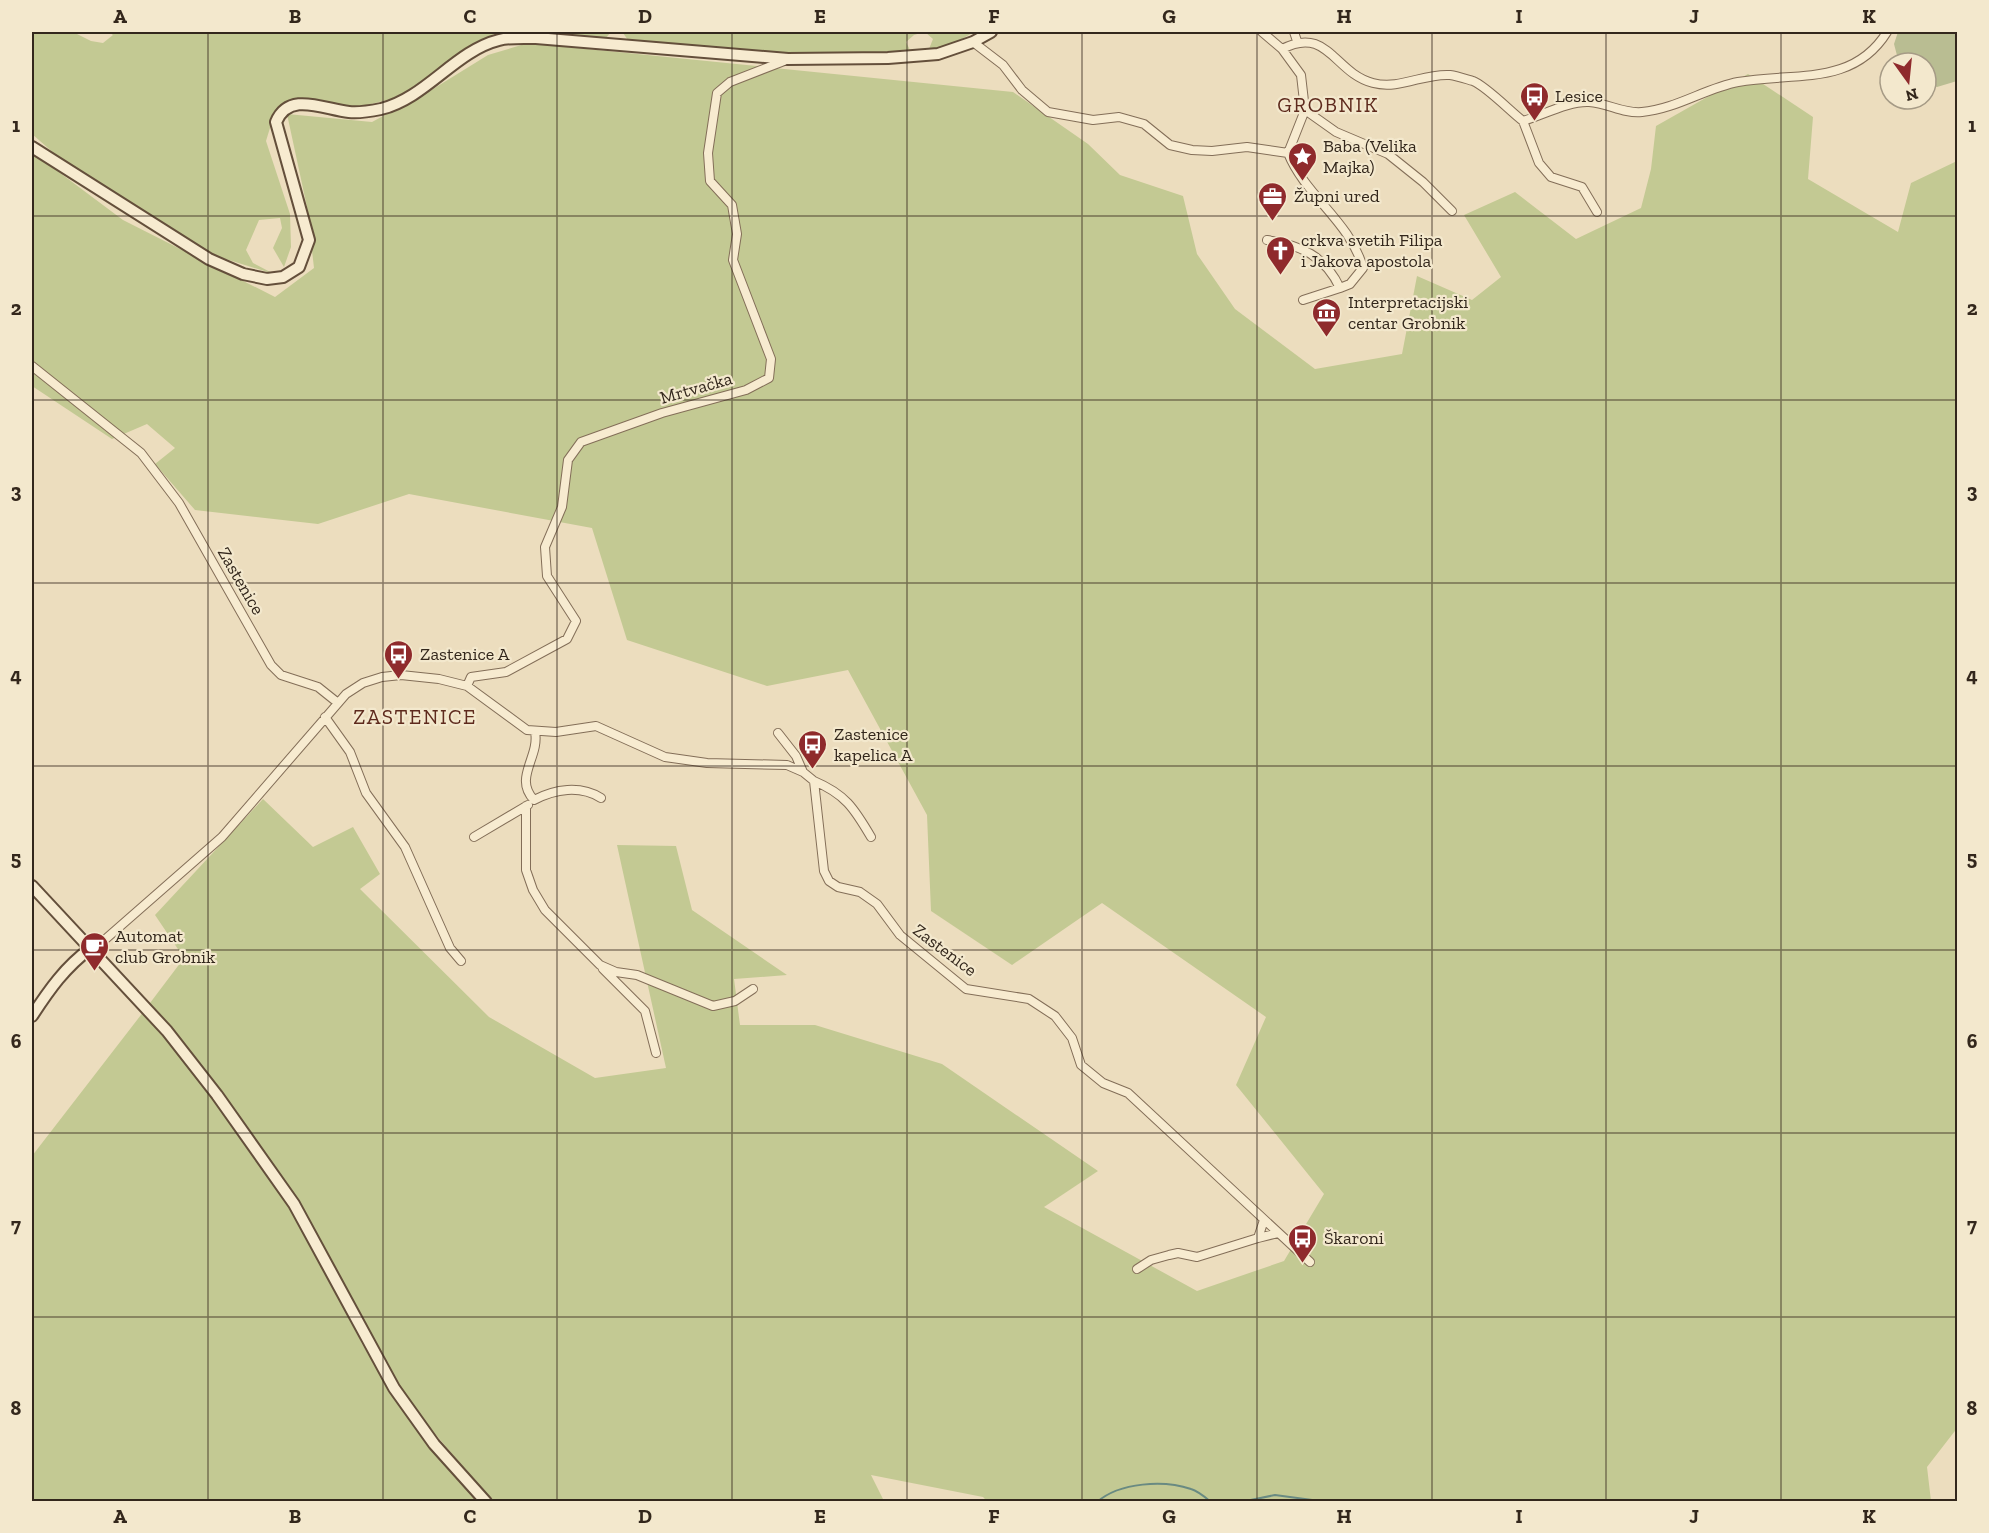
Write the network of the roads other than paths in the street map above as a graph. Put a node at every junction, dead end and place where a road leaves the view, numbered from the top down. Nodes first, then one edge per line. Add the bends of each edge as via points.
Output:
1 (991, 32) edge
2 (1262, 32) edge
3 (1294, 32) edge
4 (1887, 32) edge
5 (1297, 41) junction
6 (973, 42) junction
7 (1282, 49) junction
8 (788, 59) junction
9 (1305, 110) junction
10 (1523, 121) junction
11 (32, 147) edge
12 (1288, 153) junction
13 (1452, 211) dead end
14 (1596, 212) dead end
15 (1267, 240) dead end
16 (1340, 288) junction
17 (1303, 300) dead end
18 (32, 366) edge
19 (466, 686) junction
20 (338, 703) junction
21 (325, 717) junction
22 (536, 732) junction
23 (778, 733) dead end
24 (803, 771) junction
25 (814, 781) junction
26 (601, 798) dead end
27 (534, 800) junction
28 (526, 806) junction
29 (474, 837) dead end
30 (871, 837) dead end
31 (32, 886) edge
32 (91, 948) junction
33 (461, 961) dead end
34 (600, 965) junction
35 (753, 989) dead end
36 (32, 1016) edge
37 (656, 1053) dead end
38 (1264, 1220) junction
39 (1278, 1233) junction
40 (1258, 1238) junction
41 (1310, 1262) dead end
42 (1137, 1269) dead end
43 (486, 1502) edge

1 - 6 main road
2 - 7 street
3 - 5 street
4 - 10 street via 1857,64 1821,74 1739,82 1641,113 1586,102
5 - 7 street
5 - 10 street via 1321,45 1357,78 1374,84 1403,85 1450,75 1476,82
6 - 8 main road via 938,54
6 - 12 street via 1003,65 1022,90 1048,112 1093,120 1119,117 1144,124 1170,145 1192,150 1247,147
7 - 9 street via 1301,75
8 - 11 main road via 536,38 499,40 473,52 408,98 382,108 351,112 295,104 280,112 276,122 309,240 299,267 283,277 267,279 243,274 209,259
8 - 19 street, Mrtvačka via 730,82 717,93 708,153 710,181 732,205 737,234 733,260 771,359 769,378 746,390 662,413 581,442 568,460 562,507 545,547 547,576 576,621 567,639 506,672 471,677
9 - 12 street
9 - 13 street via 1336,132 1388,154
10 - 14 street via 1539,163 1551,177 1582,187
12 - 16 street via 1301,178 1352,238 1361,259 1364,268 1350,284
15 - 16 street via 1283,242 1322,261 1331,269
16 - 17 street
18 - 20 street, Zastenice via 137,450 179,502 271,665 281,675 318,687
19 - 20 street via 439,679 382,677 363,683
19 - 22 street via 517,724
20 - 21 street
21 - 32 street via 222,837
21 - 33 street via 350,752 366,793 405,846 450,948
22 - 24 street via 596,726 665,757 707,763 787,765
22 - 27 street via 537,742 524,786
23 - 24 street
24 - 25 street
25 - 30 street via 844,797
25 - 38 street, Zastenice via 828,881 860,892 877,904 900,935 966,989 1029,999 1055,1016 1072,1038 1086,1070 1128,1093
26 - 27 street via 583,789 546,794
27 - 28 street
28 - 29 street
28 - 34 street via 526,870 533,890 545,910
31 - 32 main road
32 - 36 main road via 72,962
32 - 43 main road via 167,1031 217,1095 294,1204 394,1388 434,1444
34 - 35 street via 637,975 713,1006 735,1001
34 - 37 street via 645,1011
38 - 39 street, Zastenice
38 - 40 street
39 - 40 street
39 - 41 street, Zastenice
40 - 42 street via 1197,1257 1169,1255

